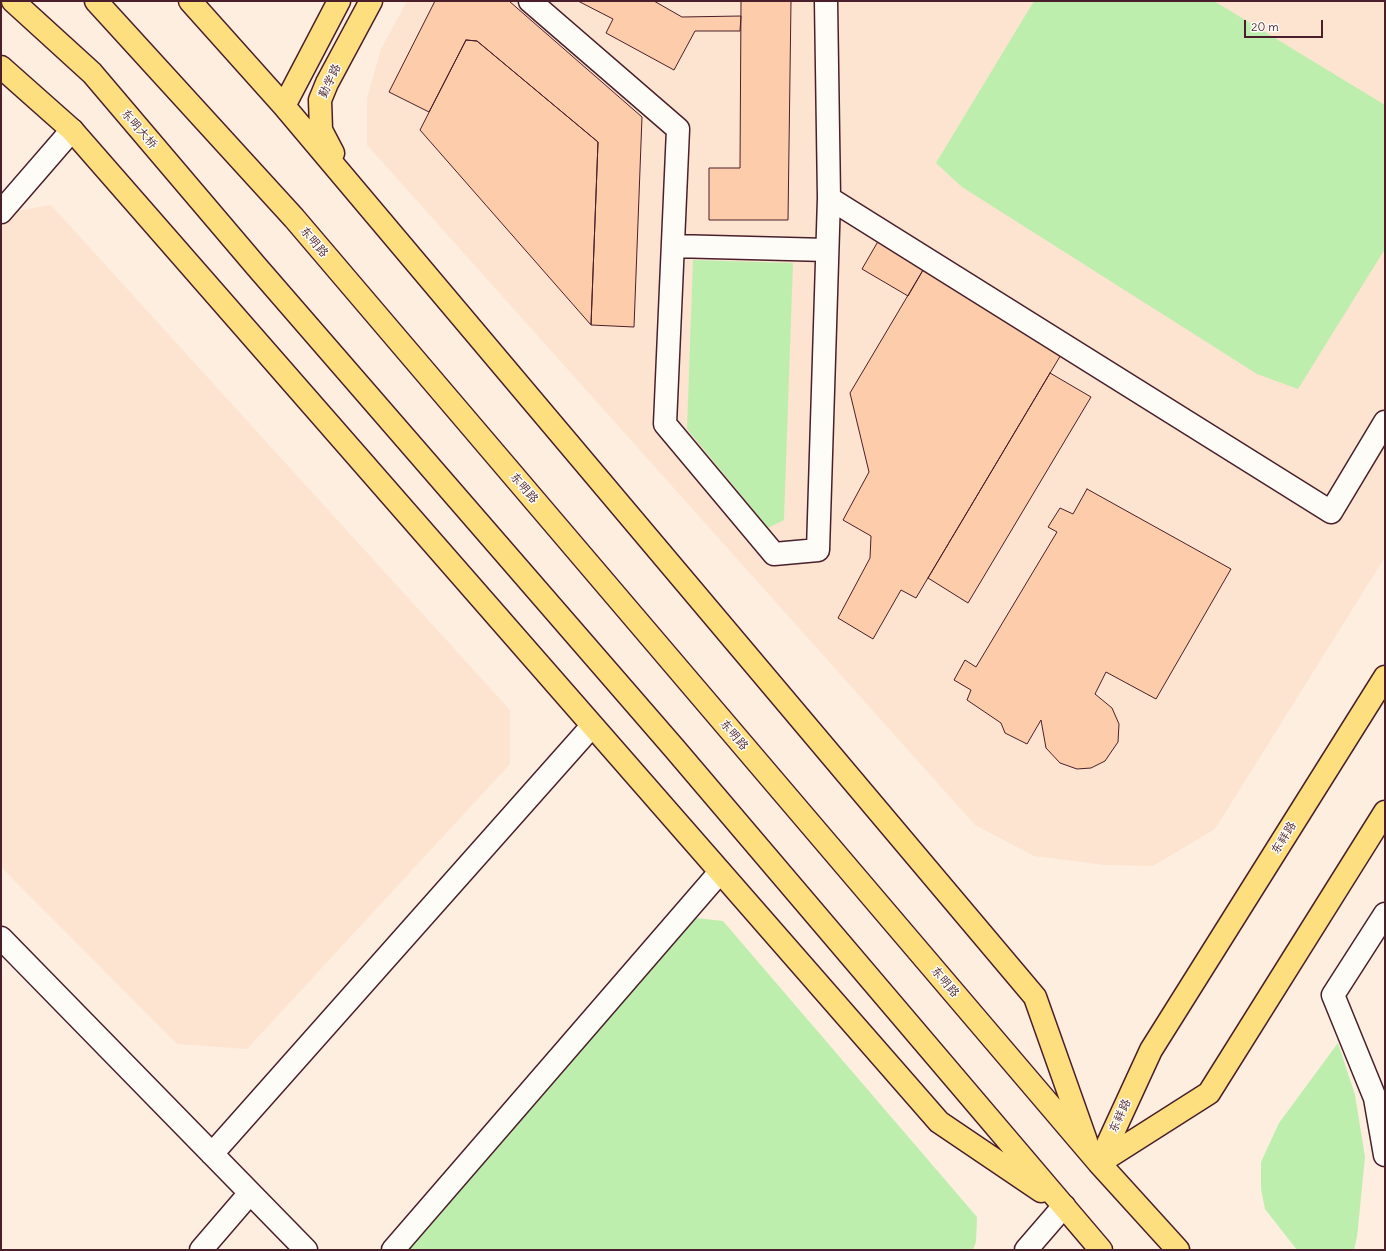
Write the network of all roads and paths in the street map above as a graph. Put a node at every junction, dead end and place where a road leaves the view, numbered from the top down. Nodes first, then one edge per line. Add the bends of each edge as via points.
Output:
1 (13, 1) edge
2 (96, 1) edge
3 (190, 1) edge
4 (339, 1) edge
5 (371, 1) edge
6 (530, 1) edge
7 (826, 1) edge
8 (2, 71) edge
9 (284, 106) junction
10 (72, 130) junction
11 (350, 186) junction
12 (829, 198) junction
13 (1, 212) edge
14 (673, 246) junction
15 (827, 250) junction
16 (1385, 422) edge
17 (1385, 677) edge
18 (592, 726) junction
19 (1385, 812) edge
20 (720, 872) junction
21 (1385, 914) edge
22 (1, 938) edge
23 (212, 1154) junction
24 (1385, 1155) edge
25 (1095, 1158) junction
26 (250, 1193) junction
27 (1064, 1206) junction
28 (201, 1250) edge
29 (306, 1250) edge
30 (393, 1250) edge
31 (1026, 1250) edge
32 (1101, 1250) edge
33 (1178, 1250) edge

1 - 27 main road, 东明大桥 via 92,73 674,748
2 - 25 main road, 东明路 via 294,218
3 - 9 main road
4 - 9 main road
5 - 11 main road, 勤学路 via 320,100 321,130
6 - 14 street via 678,129
7 - 12 street
8 - 10 main road
9 - 11 main road
10 - 13 street
10 - 18 main road
11 - 25 main road via 1035,997
12 - 15 street
12 - 16 street via 1331,512
14 - 15 street
14 - 15 street via 665,424 774,554 818,550
17 - 25 main road, 东祥路 via 1151,1050
18 - 20 main road
18 - 23 street
19 - 25 main road, 东祥路 via 1209,1093
20 - 27 main road via 939,1122
20 - 30 street
21 - 24 street via 1333,995 1374,1098
22 - 23 street
23 - 26 street
25 - 33 main road, 东明路
26 - 28 street
26 - 29 street
27 - 31 street
27 - 32 main road

